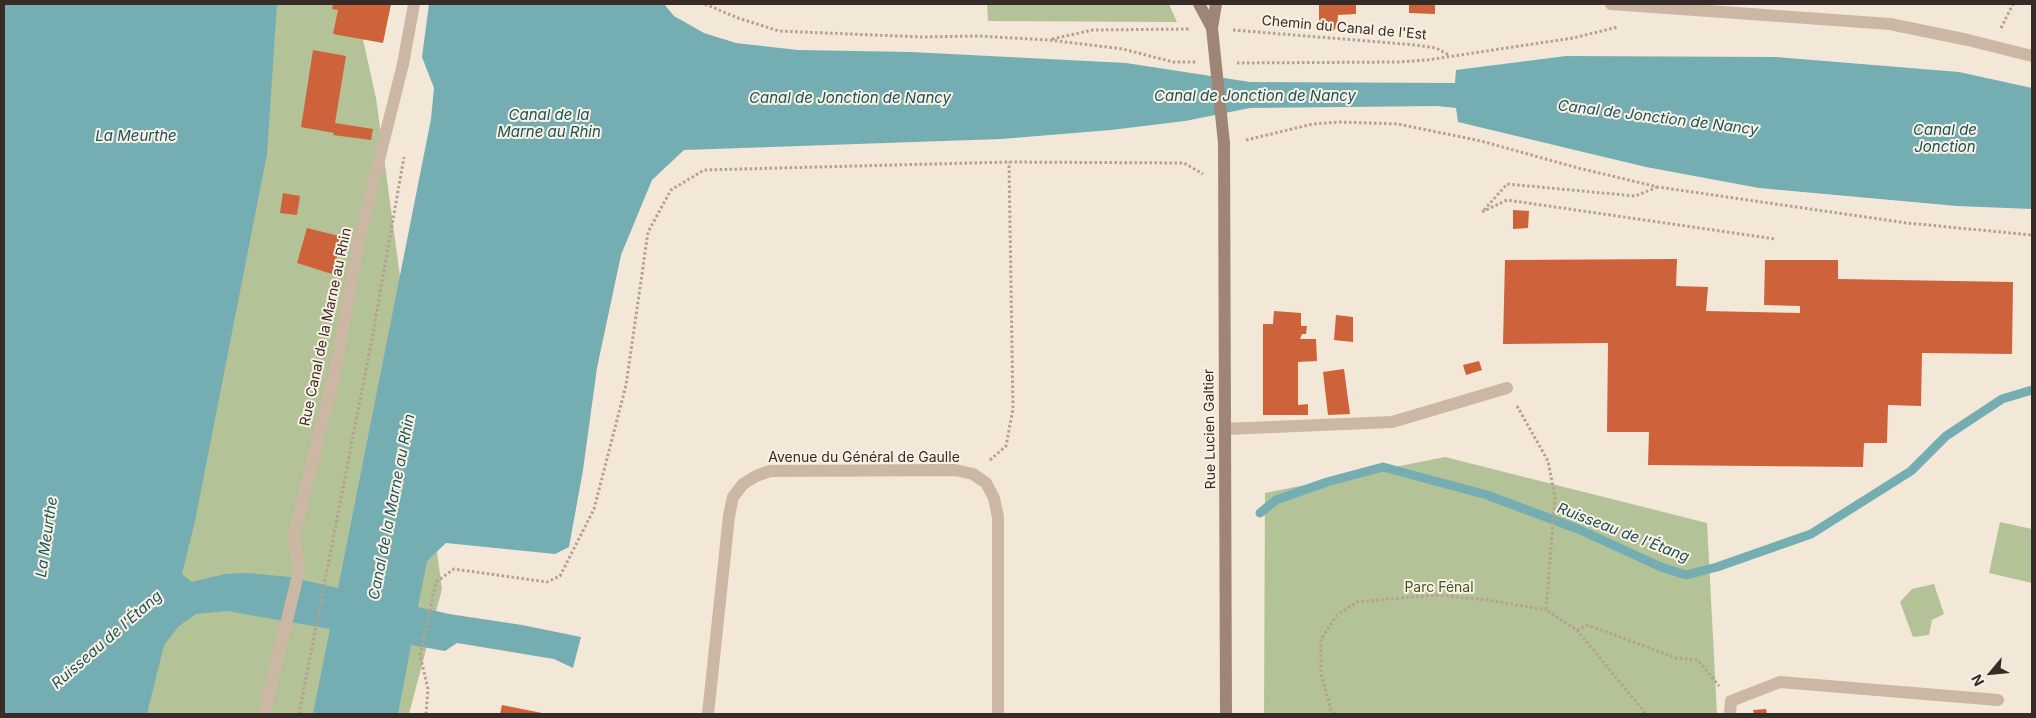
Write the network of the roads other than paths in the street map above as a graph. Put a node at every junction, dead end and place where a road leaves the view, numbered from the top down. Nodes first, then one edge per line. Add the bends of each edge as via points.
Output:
1 (414, 4) edge
2 (1199, 4) edge
3 (1216, 4) edge
4 (1611, 4) edge
5 (1212, 28) junction
6 (2032, 56) edge
7 (1506, 388) road end
8 (1225, 429) junction
9 (1998, 700) dead end
10 (264, 714) edge
11 (708, 714) edge
12 (998, 714) edge
13 (1226, 714) edge
14 (1730, 714) edge

1 - 10 street, Rue Canal de la Marne au Rhin via 403,64 359,240 336,367 294,536 299,571
2 - 5 main road
3 - 5 main road
4 - 6 street via 1890,24
5 - 8 main road, Rue Lucien Galtier, bridge via 1224,143
7 - 8 street via 1392,422
8 - 13 main road, Rue Lucien Galtier
9 - 14 street via 1780,682 1731,701
11 - 12 street, Avenue du Général de Gaulle via 729,516 733,497 743,484 770,472 955,470 973,474 986,483 994,498 998,517

